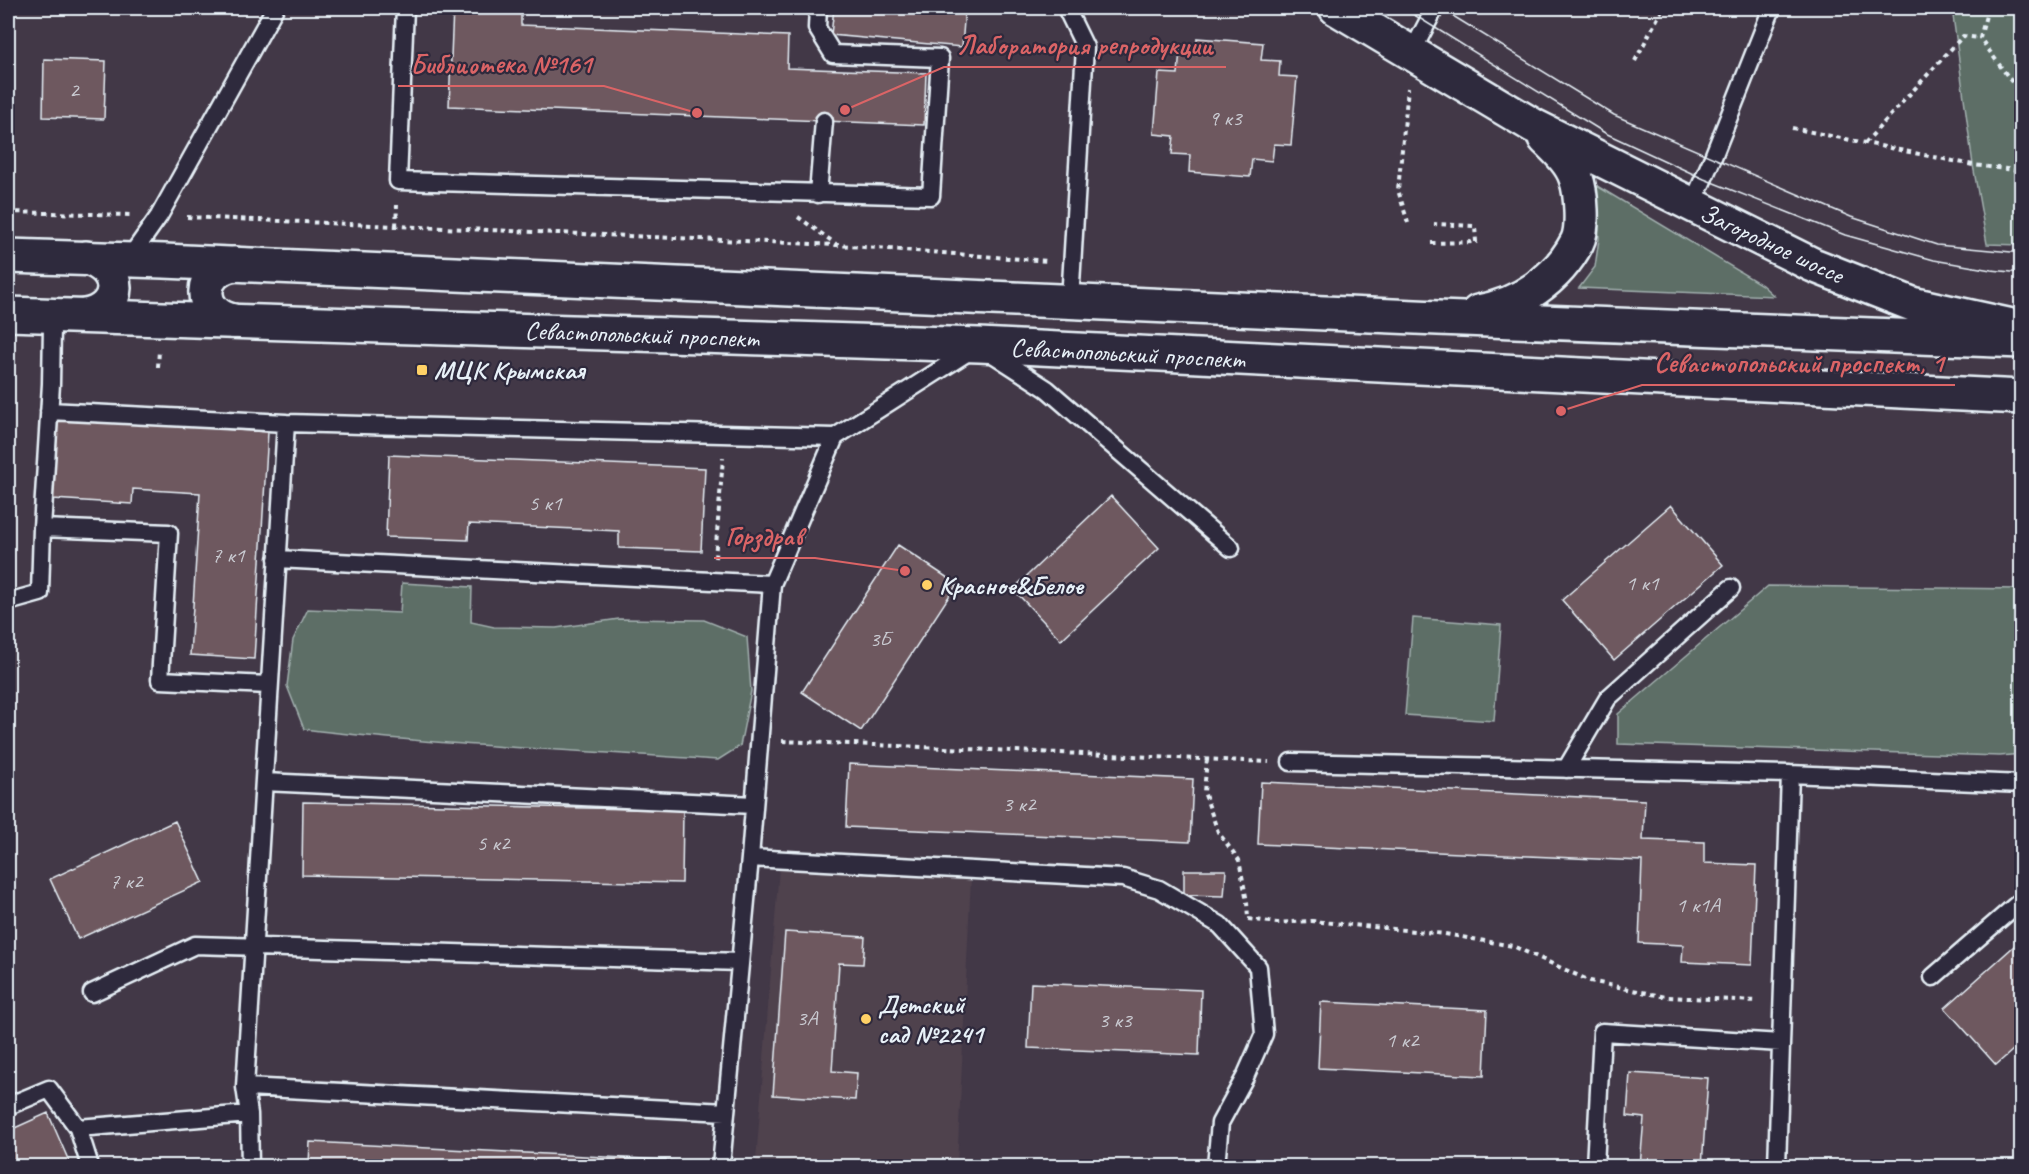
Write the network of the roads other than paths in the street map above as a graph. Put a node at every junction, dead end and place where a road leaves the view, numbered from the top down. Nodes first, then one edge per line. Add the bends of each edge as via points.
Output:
1 (275, 8) edge
2 (405, 8) edge
3 (818, 8) edge
4 (1066, 8) edge
5 (1336, 8) edge
6 (1435, 8) edge
7 (1772, 8) edge
8 (1412, 52) junction
9 (824, 121) dead end
10 (1534, 126) junction
11 (818, 194) junction
12 (1692, 205) junction
13 (8, 256) edge
14 (86, 258) junction
15 (128, 260) junction
16 (235, 264) junction
17 (1070, 301) junction
18 (8, 314) edge
19 (85, 316) junction
20 (117, 318) junction
21 (1438, 318) junction
22 (233, 321) junction
23 (52, 327) junction
24 (2022, 328) edge
25 (8, 332) edge
26 (2022, 341) edge
27 (979, 345) junction
28 (2022, 397) edge
29 (49, 411) junction
30 (286, 423) junction
31 (835, 436) junction
32 (42, 528) junction
33 (1231, 548) dead end
34 (277, 559) junction
35 (772, 584) junction
36 (1731, 588) dead end
37 (8, 602) edge
38 (269, 685) junction
39 (1291, 762) road end
40 (1566, 769) junction
41 (1790, 774) junction
42 (264, 782) junction
43 (2022, 784) edge
44 (754, 805) junction
45 (750, 858) junction
46 (2022, 900) edge
47 (253, 946) junction
48 (740, 962) junction
49 (1933, 977) dead end
50 (92, 993) dead end
51 (1781, 1043) junction
52 (245, 1087) junction
53 (8, 1106) edge
54 (726, 1112) junction
55 (249, 1114) junction
56 (78, 1128) junction
57 (90, 1167) edge
58 (250, 1167) edge
59 (722, 1167) edge
60 (1216, 1167) edge
61 (1595, 1167) edge
62 (1777, 1167) edge

1 - 15 lane via 159,216
2 - 11 lane via 398,181
3 - 11 lane via 817,28 830,62 940,58 931,196
4 - 17 lane via 1084,47
5 - 8 main road, Загородное шоссе
6 - 8 lane
7 - 12 lane
8 - 10 main road, Загородное шоссе
9 - 11 lane
10 - 12 main road, Загородное шоссе
10 - 21 main road, Загородное шоссе via 1576,176 1582,203 1579,240 1553,276 1525,296 1482,312
12 - 24 main road, Загородное шоссе via 1813,265 1912,304
13 - 14 main road, Севастопольский проспект
14 - 15 main road, Севастопольский проспект
14 - 19 main road via 106,268 114,288 105,309
15 - 16 main road, Севастопольский проспект
16 - 17 main road, Севастопольский проспект
16 - 22 main road via 214,272 205,292 213,312
17 - 21 main road, Севастопольский проспект
18 - 19 main road, Севастопольский проспект
19 - 20 main road, Севастопольский проспект
20 - 22 main road, Севастопольский проспект
20 - 23 main road
21 - 26 main road, Севастопольский проспект
22 - 27 main road, Севастопольский проспект
23 - 25 main road
23 - 29 lane
27 - 28 main road, Севастопольский проспект
27 - 31 lane
27 - 33 lane via 1047,389
29 - 30 lane
29 - 32 lane
30 - 31 lane
30 - 34 lane
31 - 35 lane
32 - 37 lane via 39,593
32 - 38 lane via 170,533 160,680
34 - 35 lane
34 - 38 lane
35 - 44 lane
36 - 40 lane via 1608,698
38 - 42 lane
39 - 40 lane
40 - 41 lane
41 - 43 lane
41 - 51 lane
42 - 44 lane
42 - 47 lane
44 - 45 lane
45 - 48 lane
45 - 60 lane via 1123,878 1159,889 1220,925 1258,967 1264,1034 1220,1123
46 - 49 lane
47 - 48 lane
47 - 50 lane via 195,945
47 - 52 lane
48 - 54 lane
51 - 61 lane via 1602,1032
51 - 62 lane
52 - 54 lane
52 - 55 lane
53 - 56 lane via 49,1089
54 - 59 lane
55 - 56 lane
55 - 58 lane
56 - 57 lane

